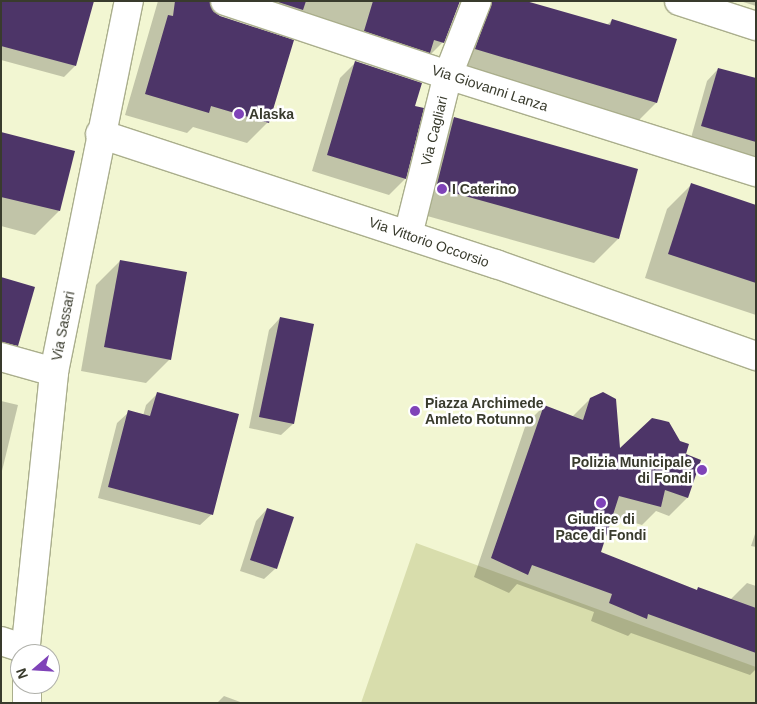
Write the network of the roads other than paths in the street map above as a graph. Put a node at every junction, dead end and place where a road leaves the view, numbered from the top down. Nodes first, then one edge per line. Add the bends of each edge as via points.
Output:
1 (129, 1) edge
2 (225, 1) edge
3 (477, 1) edge
4 (679, 1) edge
5 (756, 26) edge
6 (448, 76) junction
7 (100, 134) junction
8 (756, 172) edge
9 (408, 235) junction
10 (756, 356) edge
11 (1, 357) edge
12 (54, 372) junction
13 (18, 644) edge

1 - 7 street, Via Sassari
2 - 6 street, Via Giovanni Lanza
3 - 6 street, Via Cagliari
4 - 5 street
6 - 8 street, Via Giovanni Lanza
6 - 9 street, Via Cagliari
7 - 9 street, Via Vittorio Occorsio
7 - 12 street, Via Sassari
9 - 10 street, Via Vittorio Occorsio
11 - 12 street
12 - 13 street, Via Sassari

